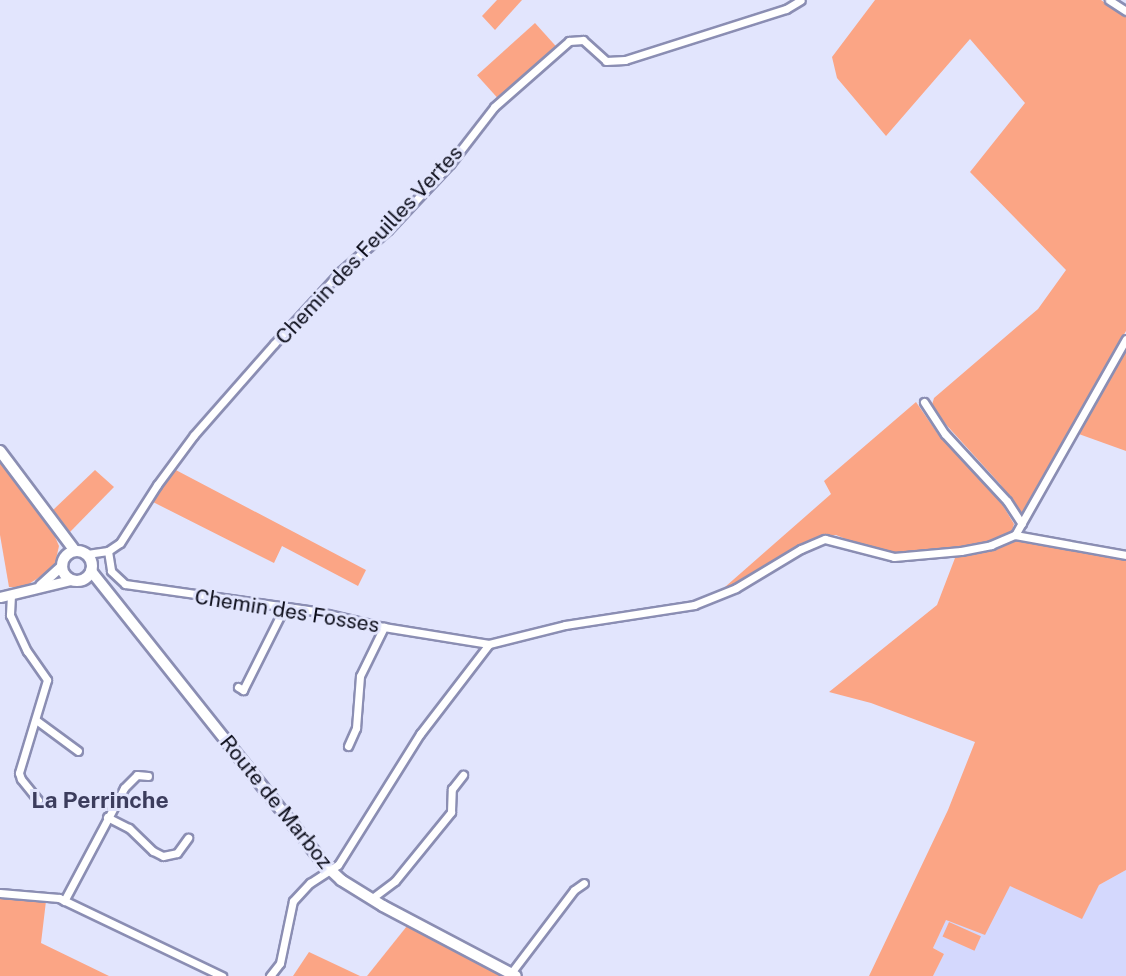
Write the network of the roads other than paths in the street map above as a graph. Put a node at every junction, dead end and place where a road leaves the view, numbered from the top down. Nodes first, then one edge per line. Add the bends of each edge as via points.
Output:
1 (802, 0) edge
2 (1108, 0) edge
3 (1126, 11) edge
4 (1126, 339) edge
5 (924, 402) dead end
6 (0, 451) edge
7 (1022, 524) junction
8 (1015, 535) junction
9 (108, 551) junction
10 (99, 553) junction
11 (87, 554) junction
12 (1126, 555) edge
13 (68, 557) junction
14 (92, 568) junction
15 (71, 580) junction
16 (83, 580) junction
17 (15, 594) junction
18 (0, 597) edge
19 (114, 599) junction
20 (284, 608) junction
21 (384, 627) junction
22 (489, 644) junction
23 (238, 687) dead end
24 (36, 720) junction
25 (348, 746) dead end
26 (78, 751) dead end
27 (463, 775) dead end
28 (148, 776) dead end
29 (38, 800) dead end
30 (107, 817) junction
31 (188, 838) dead end
32 (332, 871) junction
33 (584, 883) dead end
34 (0, 893) edge
35 (371, 899) junction
36 (64, 901) junction
37 (513, 974) edge
38 (222, 976) edge
39 (270, 976) edge

1 - 9 street, Chemin des Feuilles Vertes via 625,60 606,61 583,40 569,41 494,107 450,164 266,353 194,435 124,539
2 - 3 street
4 - 7 street
5 - 7 street via 945,434 1007,501
6 - 13 main road via 48,513
7 - 8 street
8 - 12 street
8 - 22 street via 961,551 905,557 879,555 838,540 819,540 736,588 694,604 565,625
9 - 10 street
9 - 20 street, Chemin des Fosses via 111,571 125,584
10 - 11 street
10 - 14 street
11 - 13 main road
11 - 14 main road
13 - 15 main road via 64,574
13 - 17 street via 47,580
14 - 16 main road
14 - 19 main road, Route de Marboz
15 - 16 main road
15 - 17 street
16 - 19 main road, Route de Marboz
17 - 18 street
17 - 24 street via 10,614 47,680
19 - 32 main road, Route de Marboz via 293,828
20 - 21 street, Chemin des Fosses
20 - 23 street via 243,690
21 - 22 street, Chemin des Fosses
21 - 25 street via 360,676 356,728
22 - 32 street via 420,734
24 - 26 street
24 - 29 street via 19,777
27 - 35 street via 452,789 450,812 395,881
28 - 30 street via 137,775 128,783
30 - 31 street via 129,828 163,856 177,853
30 - 36 street
32 - 35 main road, Route de Marboz
32 - 39 street via 310,883 293,901 280,963
33 - 37 street via 574,890
34 - 36 street
35 - 37 main road, Route de Marboz
36 - 38 street

